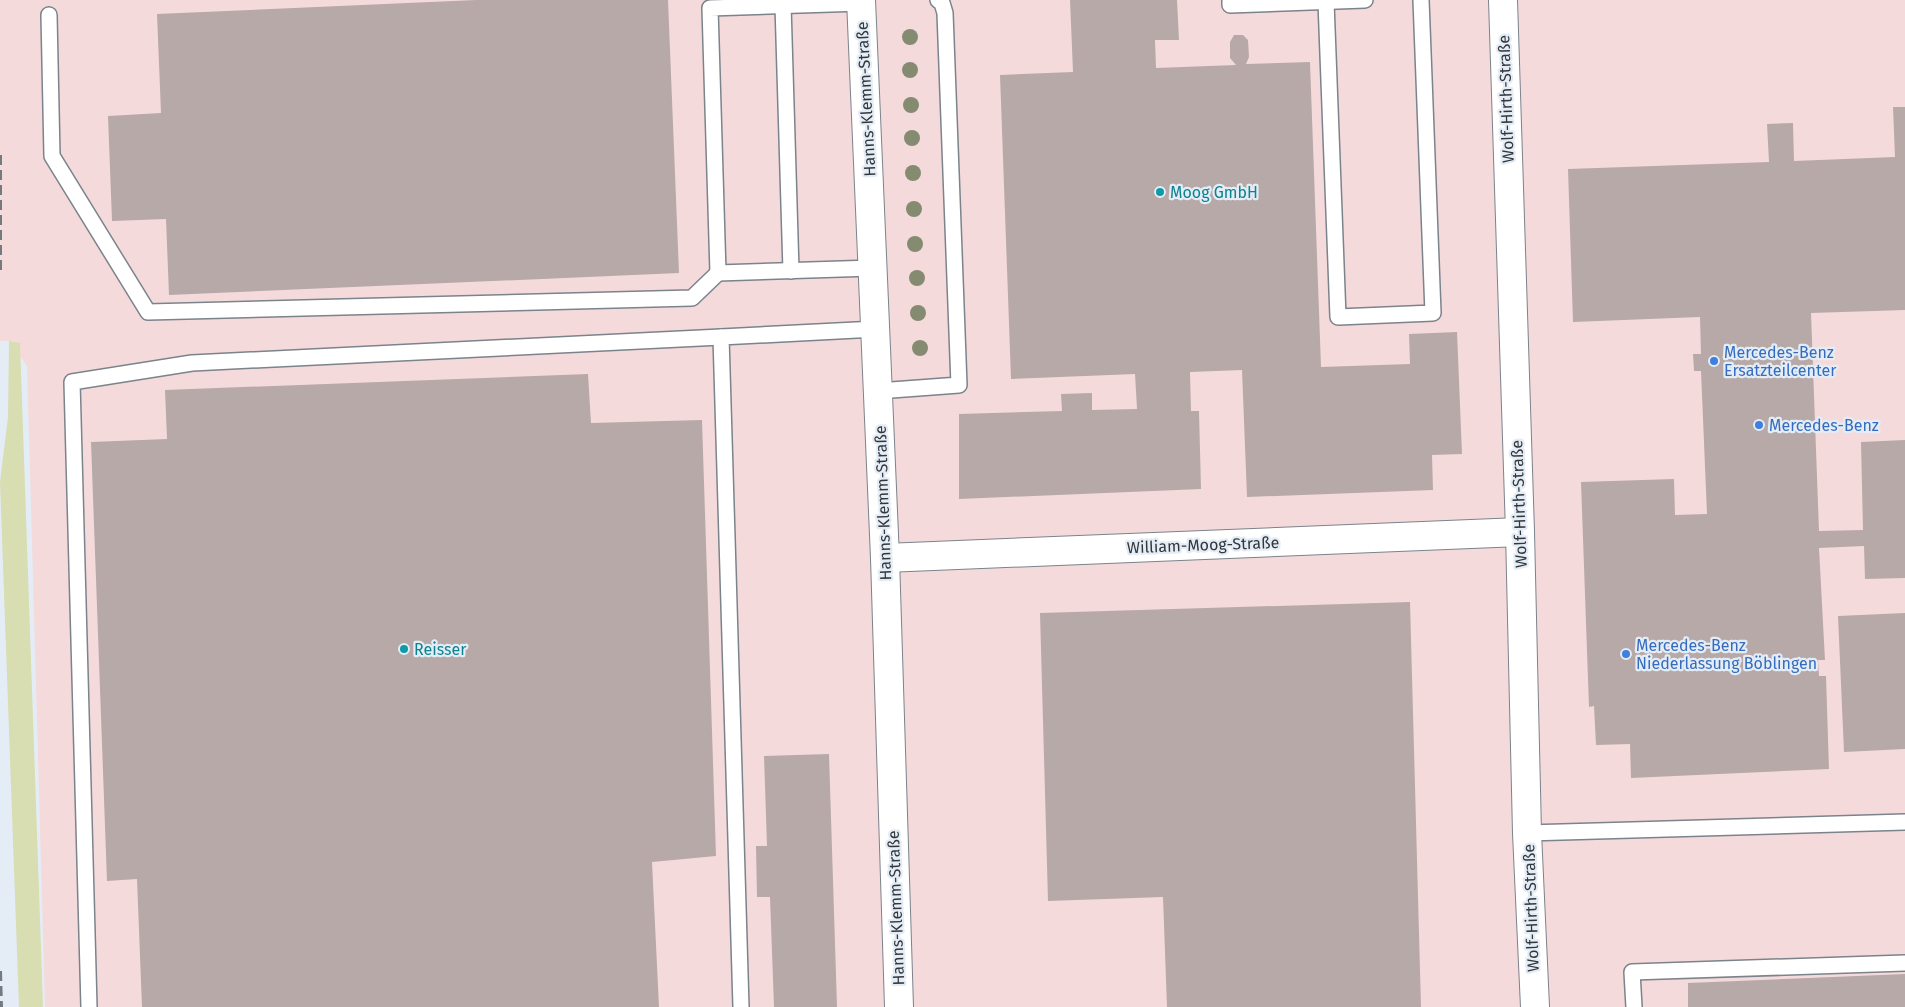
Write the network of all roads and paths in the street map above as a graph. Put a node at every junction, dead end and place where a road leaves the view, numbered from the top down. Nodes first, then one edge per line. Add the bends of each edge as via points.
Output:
1 (938, 0) edge
2 (1230, 0) edge
3 (1365, 0) edge
4 (1421, 0) edge
5 (1503, 0) edge
6 (862, 1) edge
7 (1326, 2) junction
8 (783, 5) junction
9 (49, 15) dead end
10 (873, 268) junction
11 (791, 271) junction
12 (718, 274) junction
13 (876, 330) junction
14 (721, 337) junction
15 (878, 392) junction
16 (1520, 532) junction
17 (885, 558) junction
18 (1905, 822) edge
19 (1527, 833) junction
20 (1905, 963) edge
21 (89, 1007) edge
22 (741, 1007) edge
23 (899, 1007) edge
24 (1535, 1007) edge
25 (1634, 1007) edge

1 - 15 lane via 946,13 959,385
2 - 7 lane via 1230,5
3 - 7 lane
4 - 7 lane via 1433,313 1338,317
5 - 16 street, Wolf-Hirth-Straße
6 - 8 lane
6 - 10 street, Hanns-Klemm-Straße
8 - 11 lane
8 - 12 lane via 710,8
9 - 12 lane via 52,156 148,312 692,298
10 - 11 lane
10 - 13 street, Hanns-Klemm-Straße
11 - 12 lane
13 - 14 lane
13 - 15 street, Hanns-Klemm-Straße
14 - 21 lane via 192,362 72,382
14 - 22 lane
15 - 17 street, Hanns-Klemm-Straße
16 - 17 street, William-Moog-Straße
16 - 19 street, Wolf-Hirth-Straße
17 - 23 street, Hanns-Klemm-Straße
18 - 19 lane
19 - 24 street, Wolf-Hirth-Straße
20 - 25 lane via 1632,972

